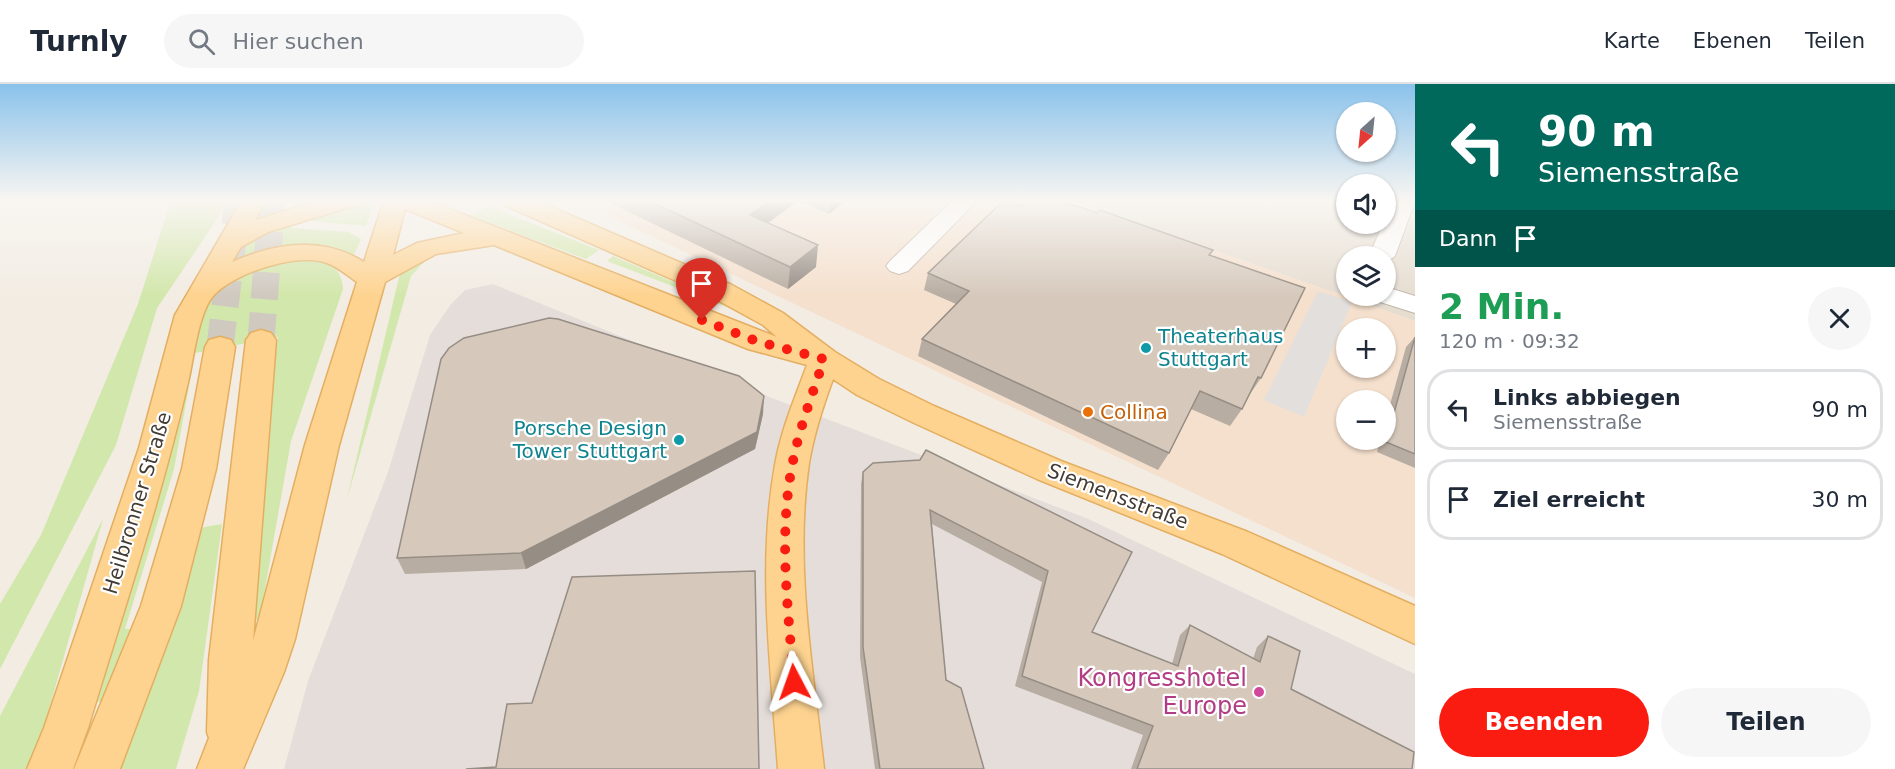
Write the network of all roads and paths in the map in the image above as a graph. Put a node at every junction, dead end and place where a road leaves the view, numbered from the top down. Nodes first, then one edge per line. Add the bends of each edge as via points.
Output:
1 (236, 232) edge
2 (249, 232) edge
3 (386, 232) edge
4 (406, 232) edge
5 (485, 232) edge
6 (591, 232) edge
7 (934, 232) edge
8 (1391, 232) edge
9 (500, 239) junction
10 (230, 242) junction
11 (622, 246) junction
12 (1386, 246) edge
13 (899, 266) dead end
14 (589, 274) junction
15 (371, 279) junction
16 (204, 288) junction
17 (1396, 298) edge
18 (1415, 305) edge
19 (261, 340) tunnel mouth
20 (220, 347) tunnel mouth
21 (824, 359) junction
22 (1415, 626) edge
23 (223, 760) edge
24 (50, 769) edge
25 (97, 769) edge
26 (801, 769) edge

1 - 10 main road, Heilbronner Straße
2 - 10 main road
3 - 15 main road
4 - 15 main road
5 - 9 main road, Siemensstraße
6 - 11 main road, Siemensstraße
7 - 13 street
8 - 12 street
9 - 14 main road, Siemensstraße
9 - 15 main road via 461,240 422,248
10 - 16 main road, Heilbronner Straße
11 - 14 main road via 598,260
11 - 21 main road, Siemensstraße via 720,290 773,319
14 - 21 main road, Siemensstraße via 759,342
15 - 16 main road via 337,258 313,252 287,252 246,264
15 - 23 main road via 322,446 274,639
16 - 24 main road, Heilbronner Straße via 189,315 156,448
17 - 18 street
19 - 23 main road via 230,660 231,721
20 - 25 main road via 199,469 161,606
21 - 22 main road, Siemensstraße via 868,387 944,423 1049,470 1235,543
21 - 26 main road via 792,463 784,557

